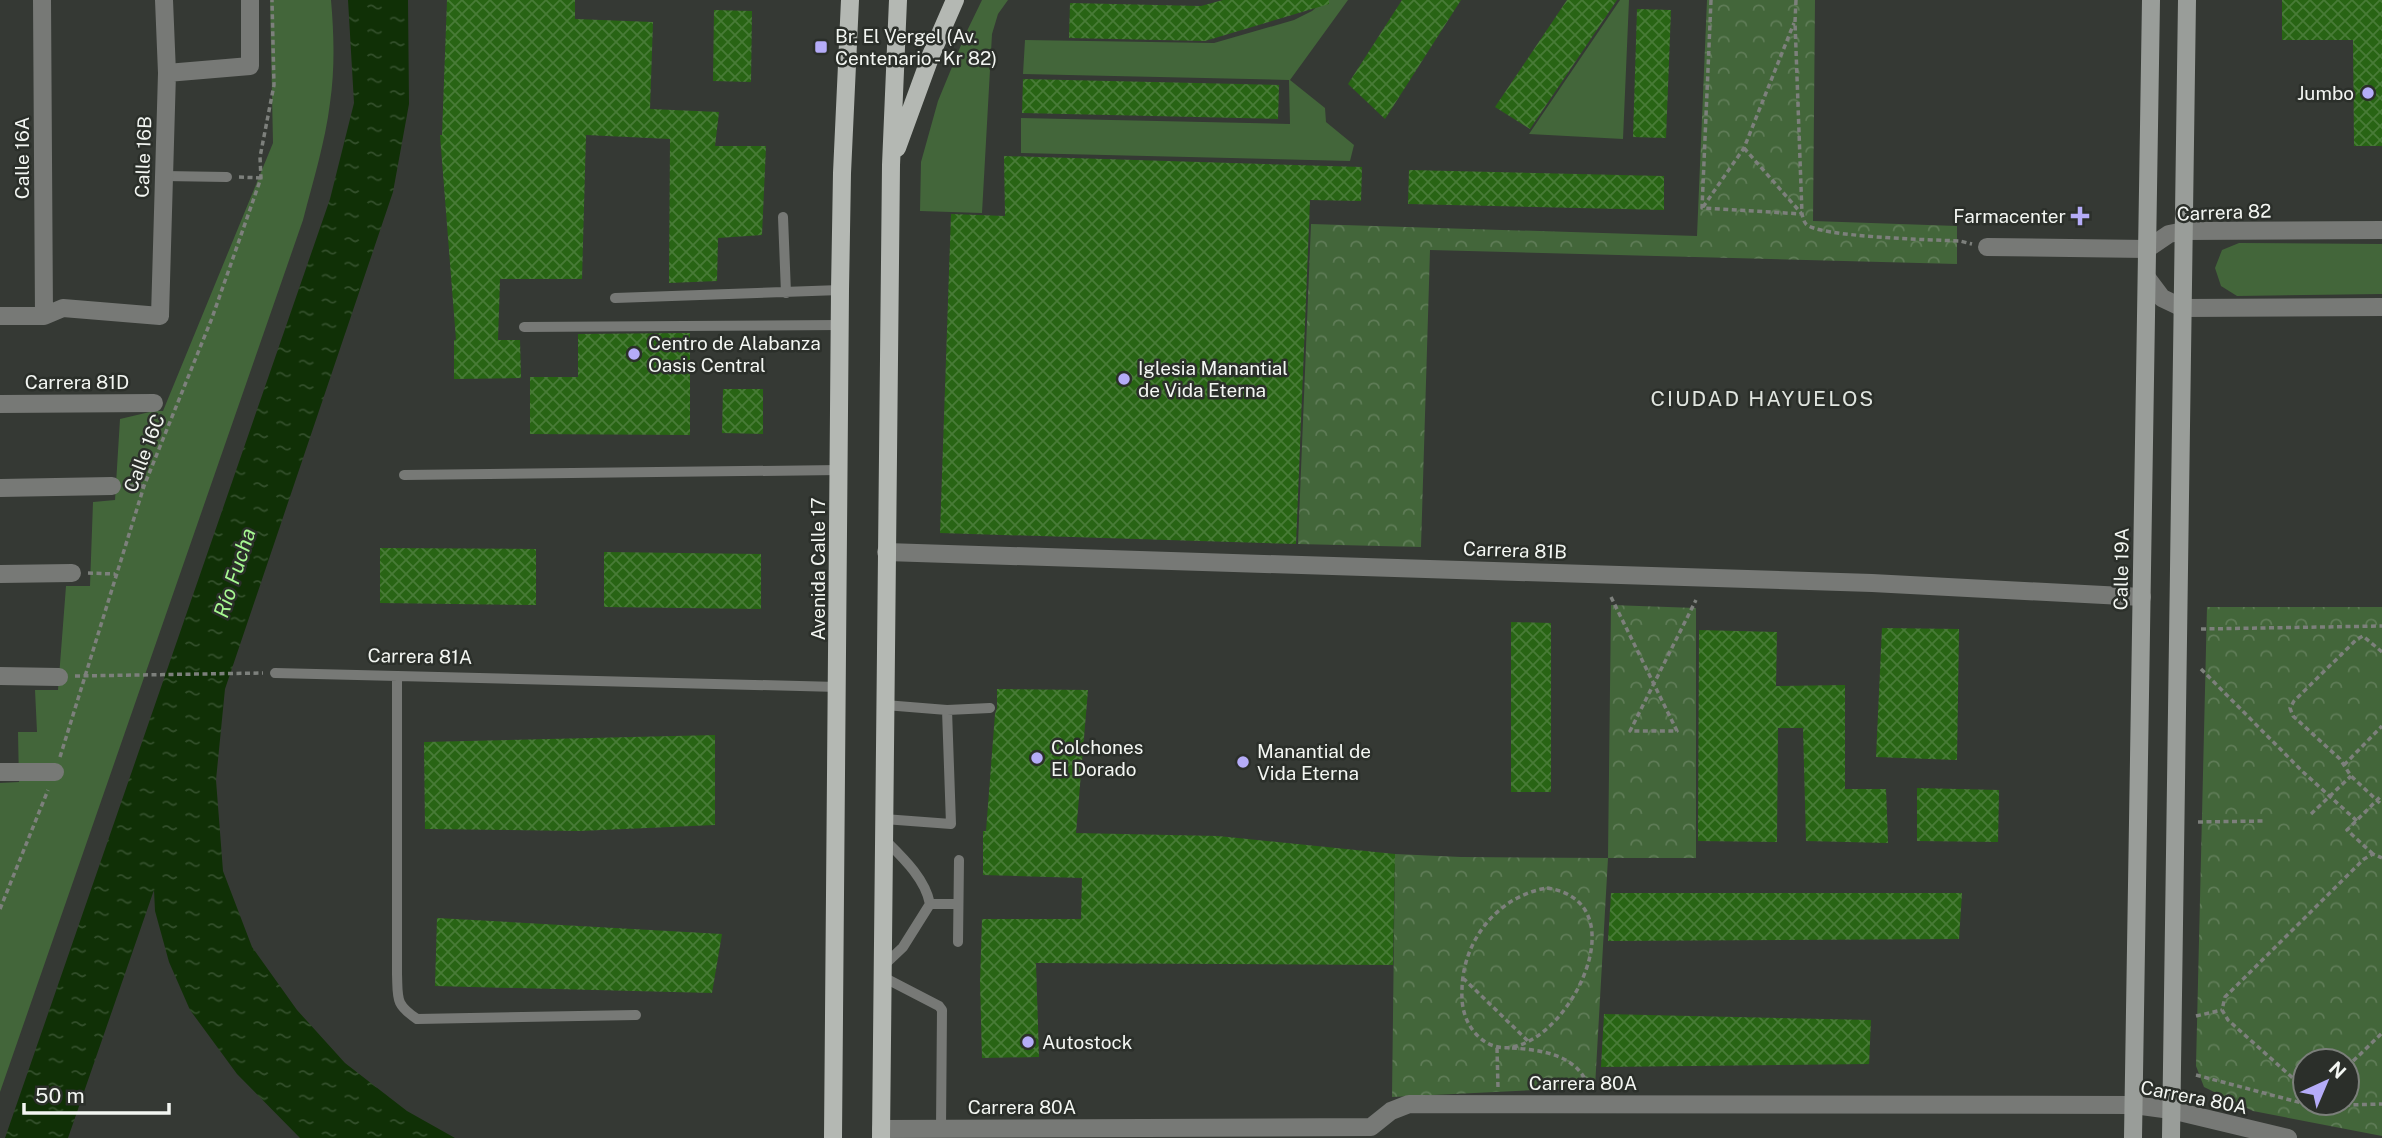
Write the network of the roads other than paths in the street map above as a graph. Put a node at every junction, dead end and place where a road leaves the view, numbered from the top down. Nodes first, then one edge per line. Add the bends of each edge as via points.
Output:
1 (42, 0) edge
2 (164, 0) edge
3 (250, 0) edge
4 (850, 0) edge
5 (898, 0) edge
6 (956, 0) edge
7 (2151, 0) edge
8 (2187, 0) edge
9 (167, 73) junction
10 (891, 165) junction
11 (164, 176) junction
12 (227, 177) road end
13 (783, 217) dead end
14 (2382, 230) edge
15 (2184, 231) junction
16 (1987, 247) road end
17 (2147, 248) junction
18 (2147, 278) junction
19 (840, 290) junction
20 (786, 293) junction
21 (615, 298) dead end
22 (2382, 307) edge
23 (2183, 308) junction
24 (0, 316) edge
25 (44, 316) junction
26 (840, 325) junction
27 (524, 327) dead end
28 (154, 403) dead end
29 (0, 404) edge
30 (839, 470) junction
31 (404, 475) dead end
32 (112, 486) dead end
33 (0, 488) edge
34 (886, 552) junction
35 (72, 573) road end
36 (0, 574) edge
37 (2142, 597) junction
38 (275, 673) road end
39 (0, 676) edge
40 (397, 676) junction
41 (59, 677) road end
42 (838, 687) junction
43 (885, 705) junction
44 (990, 708) dead end
45 (947, 709) junction
46 (0, 772) edge
47 (55, 772) road end
48 (884, 819) junction
49 (884, 838) junction
50 (959, 860) dead end
51 (930, 904) junction
52 (957, 904) junction
53 (958, 942) dead end
54 (882, 972) junction
55 (636, 1014) dead end
56 (2134, 1105) junction
57 (2172, 1110) junction
58 (941, 1128) junction
59 (881, 1133) edge
60 (833, 1138) edge
61 (2133, 1138) edge
62 (2171, 1138) edge
63 (2288, 1138) edge

1 - 25 street, Calle 16A
2 - 9 street, Calle 16B
3 - 9 street via 250,66
4 - 19 main road, Avenida Calle 17
5 - 10 main road
6 - 10 main road
7 - 17 street, Calle 19A
8 - 15 street
9 - 11 street, Calle 16B
10 - 34 main road
11 - 12 lane
11 - 25 street, Calle 16B via 160,316 63,308
13 - 20 lane
14 - 15 street, Carrera 82
15 - 17 street, Carrera 82 via 2169,234
15 - 23 street
16 - 17 street, Carrera 82
17 - 18 street, Calle 19A
18 - 23 street via 2162,298
18 - 37 street, Calle 19A
19 - 20 lane
19 - 26 main road, Avenida Calle 17
20 - 21 lane
22 - 23 street
23 - 57 street
24 - 25 street
26 - 27 lane
26 - 30 main road, Avenida Calle 17
28 - 29 street, Carrera 81D
30 - 31 lane
30 - 42 main road, Avenida Calle 17
32 - 33 street
34 - 37 street, Carrera 81B via 1756,579
34 - 43 main road
35 - 36 street
37 - 56 street, Calle 19A
38 - 40 lane, Carrera 81A
39 - 41 street
40 - 42 lane, Carrera 81A
40 - 55 lane via 397,974 403,1010 417,1019
42 - 60 main road, Avenida Calle 17
43 - 45 lane
43 - 48 main road
44 - 45 lane
45 - 48 lane via 951,824
46 - 47 street
48 - 49 main road
49 - 51 lane via 928,891
49 - 54 main road
50 - 52 lane
51 - 52 lane
51 - 54 lane
52 - 53 lane
54 - 58 lane via 942,1010
54 - 59 main road
56 - 57 street, Carrera 80A
56 - 58 street, Carrera 80A via 1409,1104 1371,1127
56 - 61 street, Calle 19A
57 - 62 street
57 - 63 street, Carrera 80A
58 - 59 street, Carrera 80A

